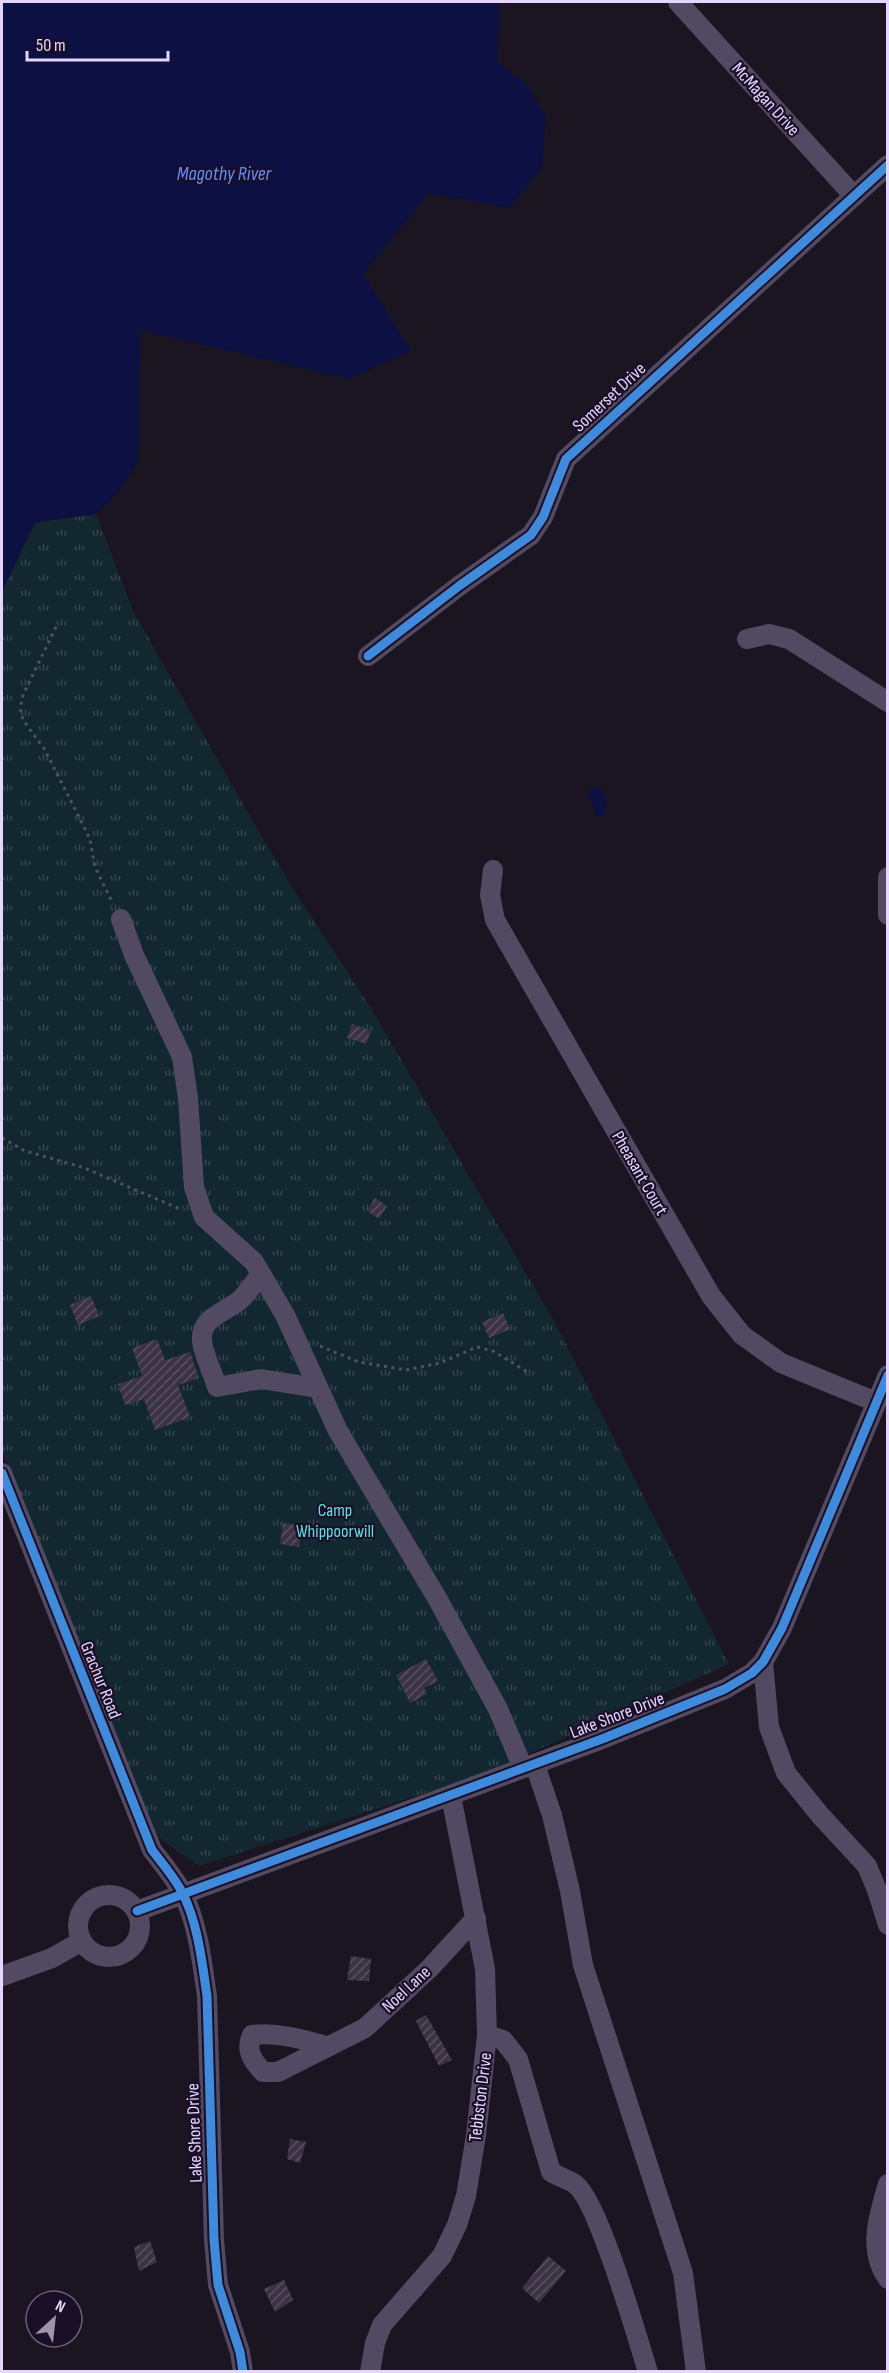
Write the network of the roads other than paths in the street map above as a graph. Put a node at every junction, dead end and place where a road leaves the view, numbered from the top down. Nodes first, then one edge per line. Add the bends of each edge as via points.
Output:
1 (678, 2) edge
2 (888, 165) edge
3 (854, 196) junction
4 (747, 639) dead end
5 (368, 656) dead end
6 (888, 702) edge
7 (493, 870) dead end
8 (888, 877) edge
9 (888, 915) edge
10 (121, 920) road end
11 (261, 1274) junction
12 (888, 1375) edge
13 (317, 1388) junction
14 (876, 1402) junction
15 (2, 1473) edge
16 (763, 1662) junction
17 (529, 1766) junction
18 (451, 1796) junction
19 (182, 1893) junction
20 (137, 1911) junction
21 (476, 1918) junction
22 (888, 1924) edge
23 (82, 1941) junction
24 (2, 1976) edge
25 (487, 2035) junction
26 (326, 2046) dead end
27 (888, 2184) edge
28 (888, 2279) edge
29 (243, 2372) edge
30 (370, 2372) edge
31 (648, 2372) edge
32 (696, 2372) edge

1 - 3 street, McMagan Drive
2 - 3 street, Somerset Drive
3 - 5 street, Somerset Drive via 566,459 543,517 531,535
4 - 6 street via 769,634 789,639
7 - 14 street, Pheasant Court via 490,895 495,920 711,1296 742,1335 781,1363
8 - 9 street
10 - 11 street via 182,1057 194,1187 204,1217 254,1262
11 - 13 street via 285,1315
11 - 13 street via 240,1300 217,1312 202,1331 217,1387 261,1379
12 - 14 street, Lake Shore Drive
13 - 17 street
14 - 16 street, Lake Shore Drive via 782,1628
15 - 19 street, Grachur Road via 152,1850
16 - 17 street, Lake Shore Drive via 725,1689
16 - 22 street via 769,1727 786,1773 867,1866
17 - 18 street, Lake Shore Drive
17 - 32 street via 552,1815 583,1965 683,2273
18 - 19 street, Lake Shore Drive
18 - 21 street, Tebbston Drive
19 - 20 street, Lake Shore Drive
19 - 29 street, Lake Shore Drive via 201,1958 207,1996 218,2285
20 - 23 street via 114,1895 95,1899 81,1912
20 - 23 street via 140,1933 129,1951 119,1956 98,1955
21 - 25 street, Tebbston Drive via 485,1970
21 - 26 street, Noel Lane via 429,1969 365,2028
23 - 24 street via 52,1958
25 - 30 street, Tebbston Drive via 466,2196 457,2225 442,2256 382,2325
25 - 31 street via 503,2040 518,2059 551,2172 576,2184 593,2210
27 - 28 street via 875,2240 878,2259

